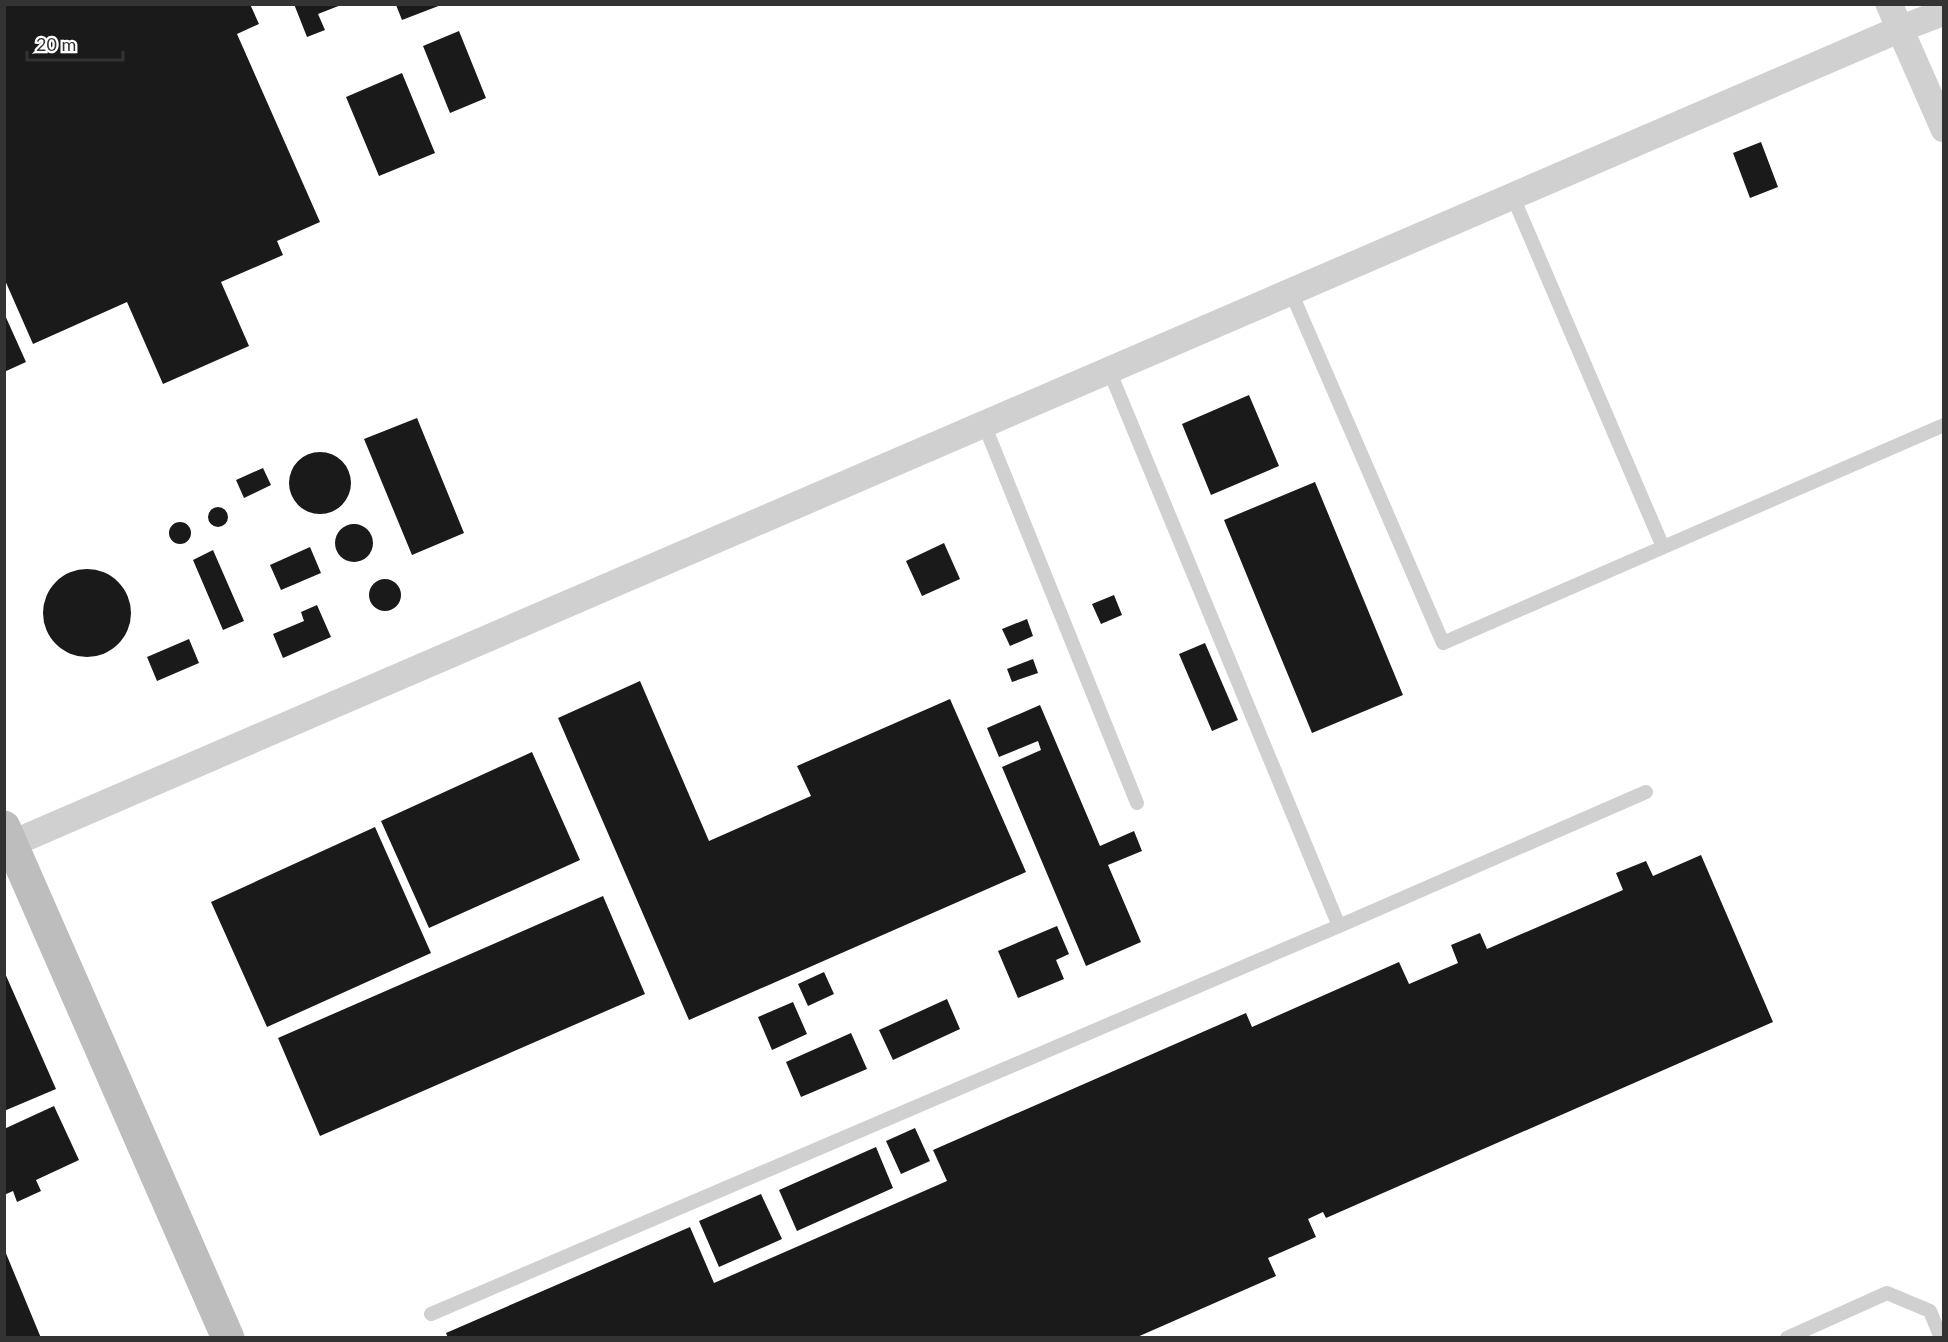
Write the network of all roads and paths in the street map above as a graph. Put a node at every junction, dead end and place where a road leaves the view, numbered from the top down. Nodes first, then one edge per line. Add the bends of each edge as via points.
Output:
1 (1889, 4) edge
2 (1944, 12) edge
3 (1900, 29) junction
4 (1944, 129) edge
5 (1513, 196) junction
6 (1291, 292) junction
7 (1109, 370) junction
8 (984, 424) junction
9 (1944, 425) edge
10 (1663, 547) junction
11 (1646, 792) dead end
12 (1137, 802) dead end
13 (7, 839) edge
14 (1340, 926) junction
15 (430, 1314) dead end
16 (228, 1338) edge
17 (1787, 1338) edge
18 (1941, 1338) edge

1 - 3 street
2 - 3 street
3 - 4 street
3 - 5 street
5 - 6 street
5 - 10 lane
6 - 7 street
6 - 10 lane via 1443,643
7 - 8 street
7 - 14 lane
8 - 12 lane
8 - 13 street
9 - 10 lane
11 - 14 lane
13 - 16 street
14 - 15 lane
17 - 18 lane via 1887,1293 1930,1311

